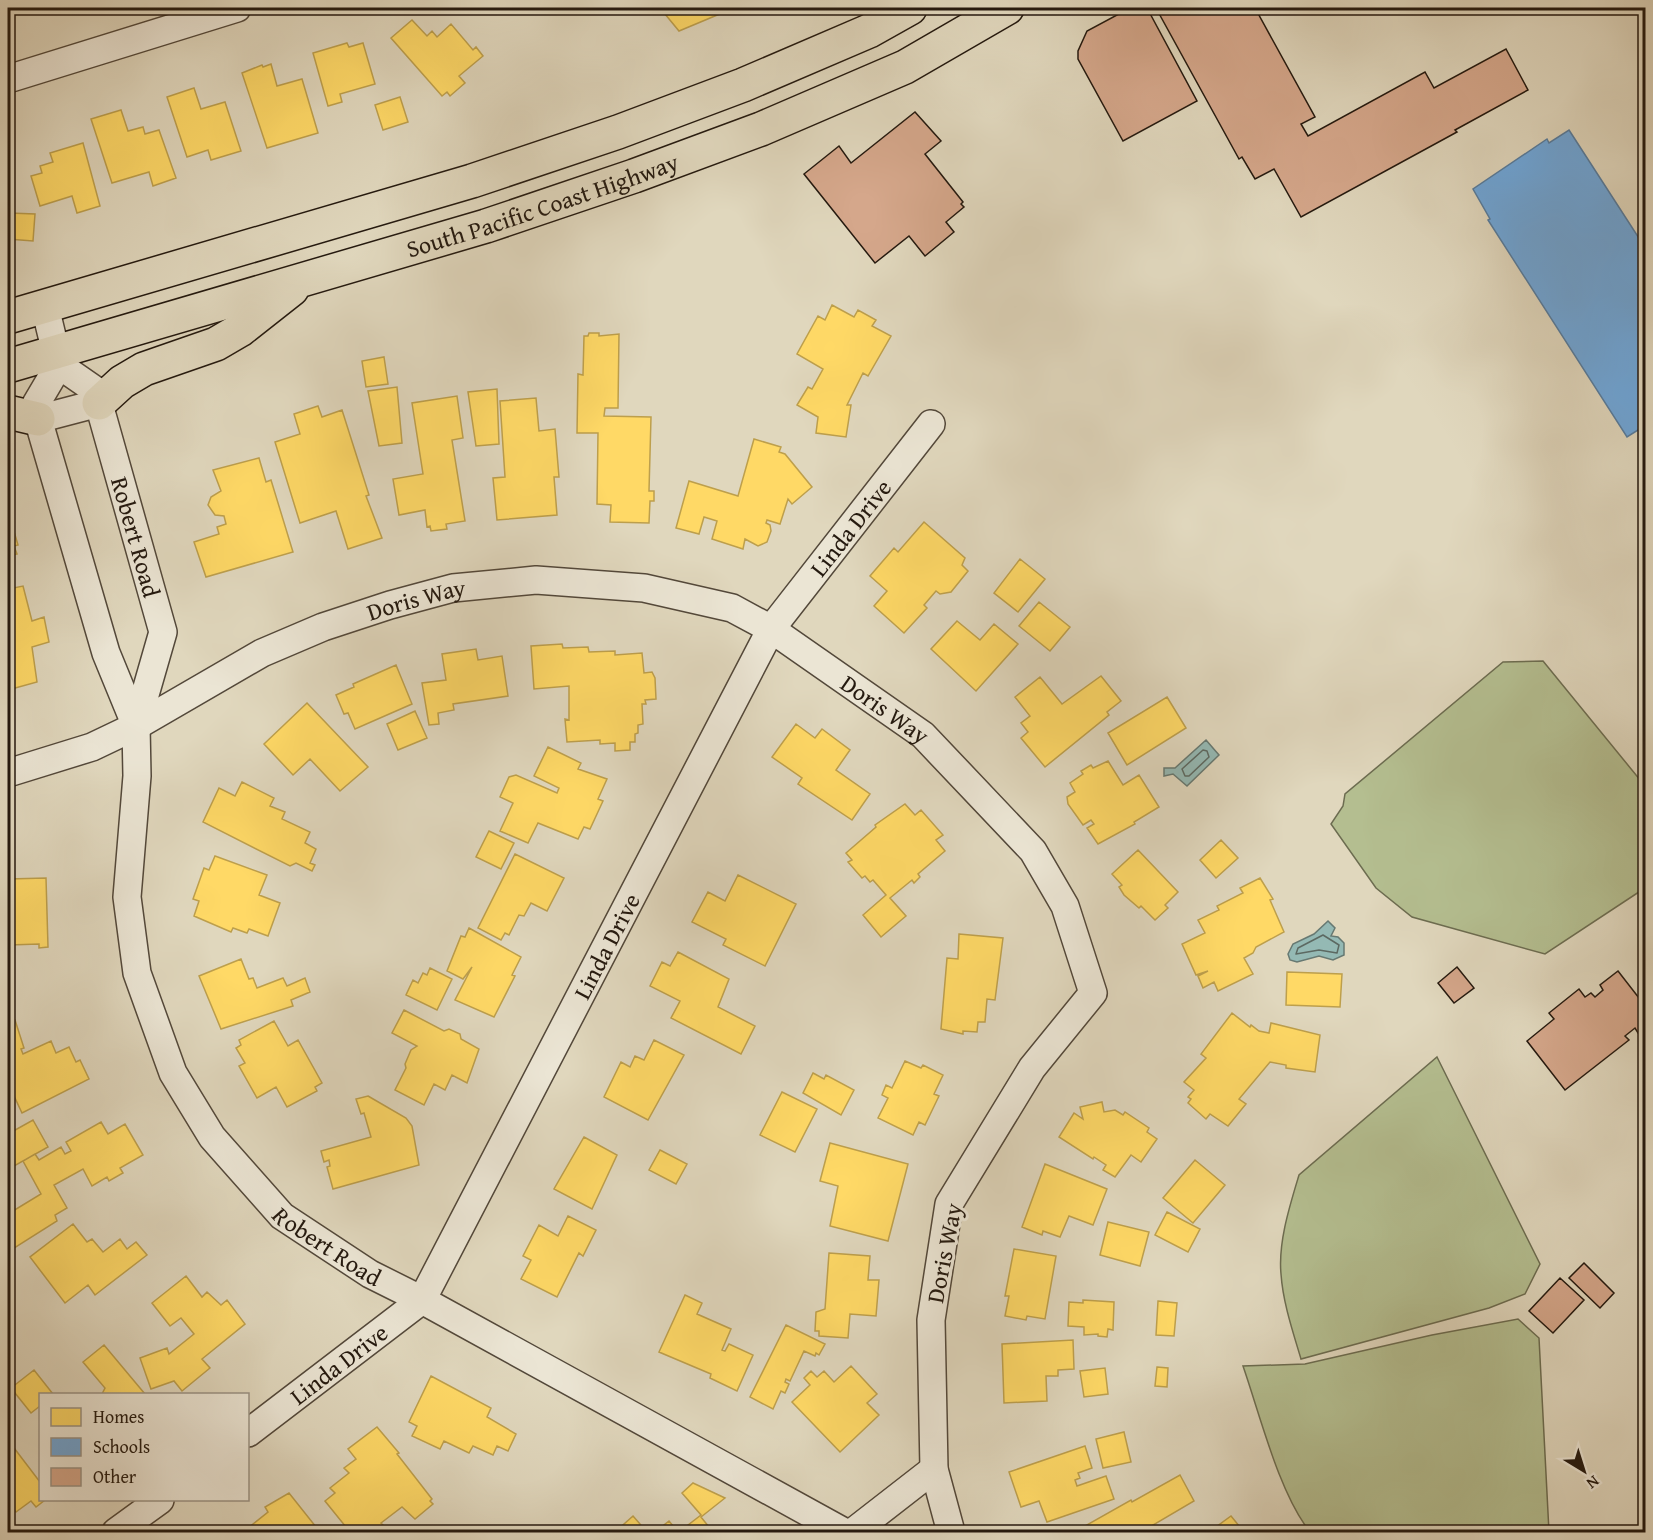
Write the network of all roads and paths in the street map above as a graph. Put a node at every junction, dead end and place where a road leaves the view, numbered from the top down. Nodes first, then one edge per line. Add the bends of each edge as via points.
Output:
1 (237, 8) edge
2 (910, 8) edge
3 (1007, 8) edge
4 (8, 79) edge
5 (306, 278) junction
6 (45, 307) junction
7 (8, 317) edge
8 (58, 359) junction
9 (8, 366) edge
10 (99, 403) junction
11 (23, 416) edge
12 (930, 424) dead end
13 (771, 629) junction
14 (136, 726) junction
15 (8, 773) edge
16 (422, 1300) junction
17 (249, 1431) edge
18 (934, 1469) junction
19 (159, 1501) edge
20 (116, 1533) edge
21 (844, 1533) edge
22 (853, 1533) edge
23 (951, 1533) edge

1 - 4 street
2 - 6 highway, South Pacific Coast Highway via 869,31 743,85 618,132 472,181
3 - 5 highway, South Pacific Coast Highway via 905,67 761,129 486,226
5 - 8 highway, South Pacific Coast Highway
5 - 10 highway via 240,330 216,344 144,369
6 - 7 highway, South Pacific Coast Highway
6 - 8 street
8 - 9 highway, South Pacific Coast Highway
8 - 10 street, Robert Road via 95,390
8 - 11 street, Robert Road via 36,404
10 - 11 street
10 - 14 street, Robert Road via 163,632
11 - 14 street, Robert Road via 106,653
12 - 13 street, Linda Drive
13 - 14 street, Doris Way via 732,608 644,588 536,580 453,588 313,631 262,654
13 - 16 street, Linda Drive
13 - 18 street, Doris Way via 923,735 1033,851 1065,906 1093,993 1032,1068 949,1204 931,1320
14 - 15 street, Doris Way via 92,747
14 - 16 street, Robert Road via 137,777 127,897 137,973 173,1073 212,1137 282,1216 370,1274
16 - 17 street, Linda Drive
16 - 21 street, Robert Road
18 - 22 street
18 - 23 street, Doris Way
19 - 20 street

